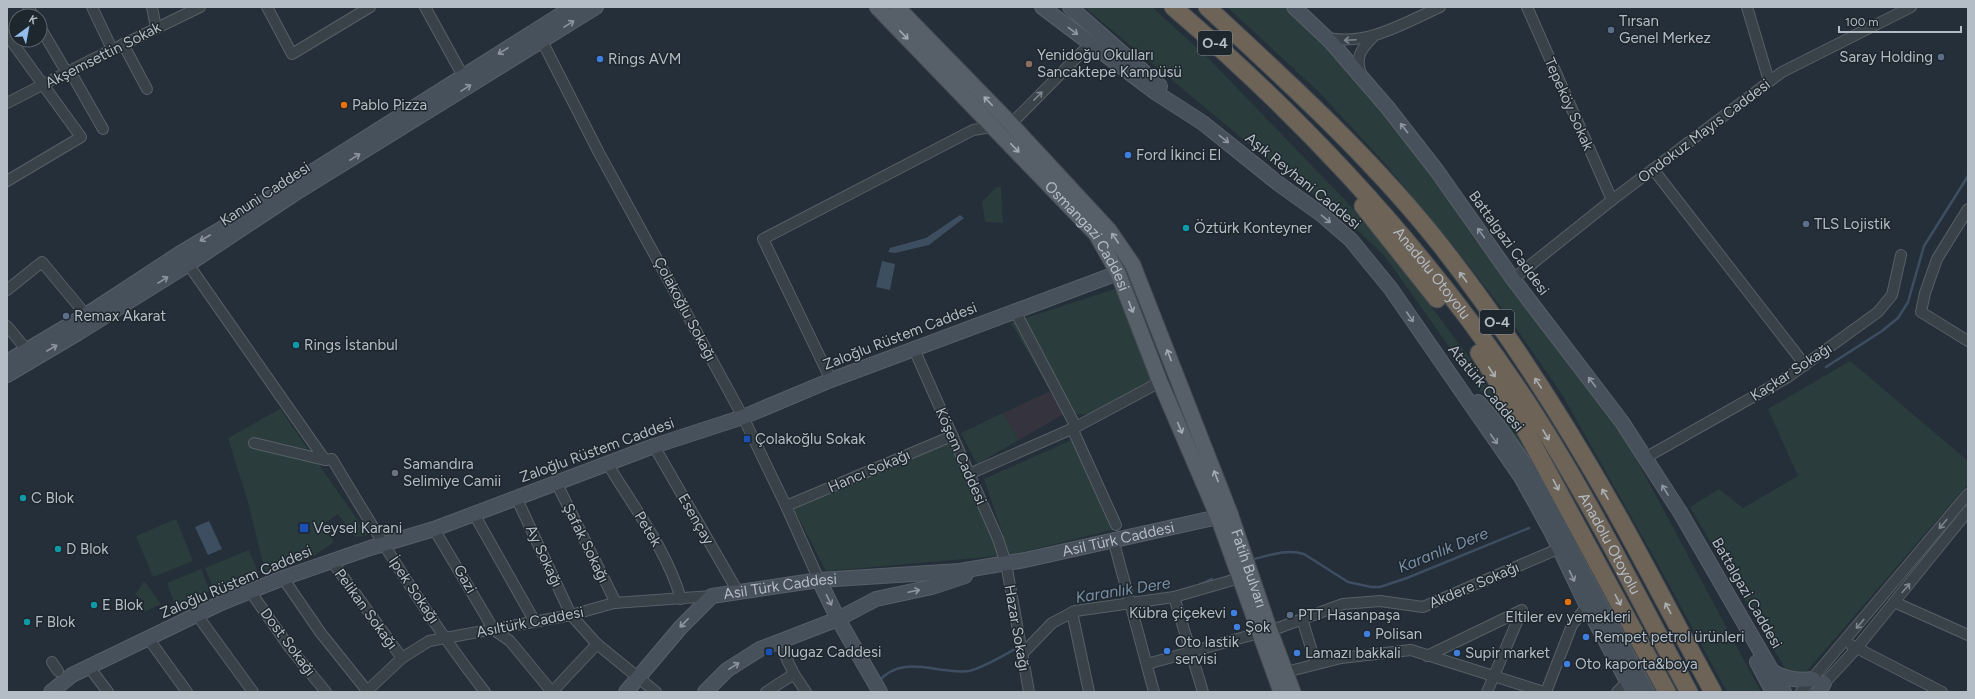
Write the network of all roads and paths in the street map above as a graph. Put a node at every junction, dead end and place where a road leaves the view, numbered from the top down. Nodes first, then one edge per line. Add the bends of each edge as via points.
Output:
1 (92, 7) edge
2 (152, 7) edge
3 (267, 7) edge
4 (370, 7) edge
5 (425, 7) edge
6 (573, 7) edge
7 (596, 7) edge
8 (877, 7) edge
9 (897, 7) edge
10 (1042, 7) edge
11 (1070, 7) edge
12 (1173, 7) edge
13 (1207, 7) edge
14 (1294, 7) edge
15 (1440, 7) edge
16 (1527, 7) edge
17 (1747, 7) edge
18 (1910, 7) edge
19 (195, 8) edge
20 (156, 28) junction
21 (7, 34) edge
22 (539, 36) junction
23 (1373, 36) junction
24 (1327, 38) junction
25 (48, 40) edge
26 (123, 44) junction
27 (1090, 44) junction
28 (112, 49) junction
29 (68, 72) junction
30 (463, 76) junction
31 (1362, 78) junction
32 (1256, 81) junction
33 (1769, 81) junction
34 (45, 85) junction
35 (147, 90) dead end
36 (7, 103) edge
37 (1203, 123) junction
38 (1011, 124) junction
39 (995, 127) junction
40 (103, 129) dead end
41 (1653, 169) junction
42 (7, 181) edge
43 (1612, 200) junction
44 (1968, 209) edge
45 (1901, 255) dead end
46 (188, 264) junction
47 (1118, 273) junction
48 (1513, 279) junction
49 (7, 290) edge
50 (1015, 311) junction
51 (86, 315) junction
52 (7, 326) edge
53 (1966, 336) edge
54 (914, 349) junction
55 (1432, 350) junction
56 (30, 354) junction
57 (7, 362) edge
58 (1805, 365) junction
59 (7, 375) edge
60 (831, 380) junction
61 (1160, 382) junction
62 (743, 417) junction
63 (1074, 427) junction
64 (952, 436) junction
65 (254, 443) dead end
66 (654, 446) junction
67 (1645, 458) junction
68 (325, 460) junction
69 (607, 463) junction
70 (969, 474) junction
71 (556, 482) junction
72 (1968, 494) edge
73 (516, 497) junction
74 (786, 506) junction
75 (1680, 512) junction
76 (1968, 512) edge
77 (474, 514) junction
78 (1224, 515) junction
79 (1116, 524) dead end
80 (434, 529) junction
81 (1113, 539) junction
82 (383, 544) junction
83 (1560, 548) junction
84 (331, 560) junction
85 (1006, 563) junction
86 (882, 576) junction
87 (283, 578) junction
88 (1240, 578) junction
89 (819, 580) junction
90 (250, 591) junction
91 (738, 592) junction
92 (712, 596) junction
93 (1174, 597) junction
94 (681, 599) junction
95 (876, 599) junction
96 (1129, 599) junction
97 (1894, 602) junction
98 (616, 603) junction
99 (1587, 606) junction
100 (1072, 612) junction
101 (197, 614) junction
102 (571, 615) junction
103 (1302, 619) junction
104 (844, 621) junction
105 (535, 622) junction
106 (494, 630) junction
107 (1265, 632) junction
108 (1968, 635) edge
109 (445, 637) junction
110 (148, 638) junction
111 (1846, 641) junction
112 (597, 644) junction
113 (779, 644) junction
114 (1856, 648) junction
115 (1022, 652) junction
116 (1191, 652) junction
117 (1427, 656) junction
118 (402, 658) junction
119 (1147, 664) junction
120 (1316, 664) junction
121 (89, 667) junction
122 (1773, 672) junction
123 (794, 674) junction
124 (1281, 674) junction
125 (638, 677) junction
126 (1494, 677) junction
127 (877, 687) edge
128 (1630, 687) edge
129 (1818, 687) edge
130 (482, 691) edge
131 (51, 692) edge
132 (108, 692) edge
133 (187, 692) edge
134 (253, 692) edge
135 (326, 692) edge
136 (367, 692) edge
137 (552, 692) edge
138 (626, 692) edge
139 (656, 692) edge
140 (705, 692) edge
141 (766, 692) edge
142 (806, 692) edge
143 (1029, 692) edge
144 (1089, 692) edge
145 (1154, 692) edge
146 (1203, 692) edge
147 (1281, 692) edge
148 (1293, 692) edge
149 (1487, 692) edge
150 (1545, 692) edge
151 (1617, 692) edge
152 (1647, 692) edge
153 (1667, 692) edge
154 (1689, 692) edge
155 (1713, 692) edge
156 (1773, 692) edge
157 (1784, 692) edge
158 (1802, 692) edge
159 (1942, 692) edge

1 - 28 street
2 - 20 street
3 - 4 street via 292,54
5 - 30 street
6 - 22 main road, Kanuni Caddesi
22 -> 7 main road, Kanuni Caddesi
8 -> 39 main road, Osmangazi Caddesi
38 -> 9 main road, Osmangazi Caddesi
10 -> 27 main road, Aşık Reyhani Caddesi
11 - 37 main road, Aşık Reyhani Caddesi
12 - 32 highway, Anadolu Otoyolu / O-4
155 -> 13 highway, Anadolu Otoyolu / O-4 via 1620,520 1564,424 1497,322 1441,246 1381,177 1315,108
14 - 24 main road, Battalgazi Caddesi
15 - 23 street
16 - 43 street, Tepeköy Sokak
17 - 33 street
18 - 33 street, Ondokuz Mayıs Caddesi
19 - 20 street, Akşemsettin Sokak
20 - 26 street, Akşemsettin Sokak
21 - 34 street
22 -> 30 main road, Kanuni Caddesi
46 -> 22 main road, Kanuni Caddesi
22 - 62 street, Çolakoğlu Sokağı via 598,151
23 -> 24 street via 1346,41
23 - 31 street via 1359,52
24 - 31 main road, Battalgazi Caddesi
25 - 29 street
26 - 28 street, Akşemsettin Sokak
26 - 35 street
27 - 37 main road, Aşık Reyhani Caddesi via 1155,92
38 -> 27 street
28 - 29 street, Akşemsettin Sokak
29 - 34 street, Akşemsettin Sokak
29 - 40 street
30 -> 51 main road, Kanuni Caddesi
48 -> 31 main road, Battalgazi Caddesi via 1437,171
32 -> 153 highway via 1374,219 1476,348 1516,412
32 -> 154 highway, Anadolu Otoyolu / O-4 via 1336,160 1389,219 1476,328 1521,394 1571,476
33 - 41 street, Ondokuz Mayıs Caddesi
34 - 36 street, Akşemsettin Sokak
34 - 42 street via 81,137
37 -> 55 main road, Aşık Reyhani Caddesi via 1351,240 1386,283
38 - 39 street
78 -> 38 main road, Osmangazi Caddesi via 1133,265 1109,230
39 -> 47 main road, Osmangazi Caddesi via 1096,234
39 - 60 street via 973,130 763,239
41 - 43 street, Ondokuz Mayıs Caddesi
41 - 58 street
43 - 48 street, Ondokuz Mayıs Caddesi
44 - 53 street via 1937,259 1921,312
45 - 58 street, Kaçkar Sokağı via 1895,286 1883,307
56 -> 46 main road, Kanuni Caddesi via 78,333
46 - 68 street
47 - 50 main road, Zaloğlu Rüstem Caddesi
47 -> 61 main road, Osmangazi Caddesi
67 -> 48 main road, Battalgazi Caddesi via 1622,422
49 - 51 street via 42,262
50 - 54 main road, Zaloğlu Rüstem Caddesi
50 - 63 street
51 - 56 main road, Kanuni Caddesi
52 - 56 street
54 - 60 main road, Zaloğlu Rüstem Caddesi
54 - 64 street, Köşem Caddesi
55 -> 83 main road, Atatürk Caddesi via 1521,477
55 - 152 main road, Atatürk Caddesi via 1497,424 1540,486 1574,556
56 - 57 main road, Kanuni Caddesi
56 - 59 main road, Kanuni Caddesi
58 - 67 street, Kaçkar Sokağı
60 - 62 main road, Zaloğlu Rüstem Caddesi
61 - 63 street
61 -> 78 main road, Osmangazi Caddesi
62 - 66 main road, Zaloğlu Rüstem Caddesi
62 - 74 street, Çolakoğlu Sokağı
63 - 70 street
63 - 79 street
64 - 70 street, Köşem Caddesi
64 - 74 street, Hancı Sokağı
65 - 68 street
66 - 69 main road, Zaloğlu Rüstem Caddesi
66 - 91 street, Esençay
75 -> 67 main road, Battalgazi Caddesi
68 - 82 street, İpek Sokağı via 332,459
69 - 71 main road, Zaloğlu Rüstem Caddesi
69 - 94 street, Petek via 662,553
70 - 85 street, Köşem Caddesi
71 - 73 main road, Zaloğlu Rüstem Caddesi
71 - 98 street, Şafak Sokağı
72 -> 111 street
73 - 77 main road, Zaloğlu Rüstem Caddesi
73 - 102 street, Ay Sokağı
74 - 89 street, Çolakoğlu Sokağı
75 - 122 main road, Battalgazi Caddesi
75 - 156 main road, Battalgazi Caddesi via 1725,605
97 -> 76 street
77 - 80 main road, Zaloğlu Rüstem Caddesi
77 - 105 street
78 - 81 main road, Asil Türk Caddesi
78 - 88 main road, Fatih Bulvarı
78 - 107 main road, Fatih Bulvarı
80 - 82 main road, Zaloğlu Rüstem Caddesi
80 - 106 street, Gazi
81 - 85 main road, Asil Türk Caddesi
81 - 96 street
82 - 84 main road, Zaloğlu Rüstem Caddesi
82 - 109 street, İpek Sokağı
83 -> 99 main road, Atatürk Caddesi
83 - 103 street, Akdere Sokağı via 1423,607 1380,601 1343,604
84 - 87 main road, Zaloğlu Rüstem Caddesi
84 - 118 street, Pelikan Sokağı
85 - 86 main road, Asil Türk Caddesi via 960,571
95 -> 85 main road, Asil Türk Caddesi via 932,587
85 - 115 street, Hazar Sokağı
86 - 89 main road, Asil Türk Caddesi
86 - 95 main road via 884,591
87 - 90 main road, Zaloğlu Rüstem Caddesi
87 - 136 street via 320,632
88 - 93 street
88 - 107 main road, Fatih Bulvarı
89 - 91 main road, Asil Türk Caddesi
89 -> 104 main road
90 - 101 main road, Zaloğlu Rüstem Caddesi
90 - 135 street, Dost Sokağı via 290,648
91 - 92 main road, Asil Türk Caddesi
92 - 94 street, Asıltürk Caddesi
92 -> 125 main road, Asil Türk Caddesi
93 - 96 street
93 - 116 street
94 - 98 street, Asıltürk Caddesi
95 - 104 main road, Asil Türk Caddesi
96 - 100 street
96 - 119 street
97 - 108 street
97 - 114 street
98 - 102 street, Asıltürk Caddesi
99 - 128 main road, Atatürk Caddesi
99 - 150 street via 1572,625
100 - 115 street via 1052,623
100 - 144 street
101 - 110 main road, Zaloğlu Rüstem Caddesi
101 - 134 street
102 - 105 street, Asıltürk Caddesi
102 - 112 street, Ay Sokağı
103 - 107 street, Akdere Sokağı
103 - 120 street
104 - 113 main road, Asil Türk Caddesi
104 - 127 main road
105 - 106 street, Asıltürk Caddesi
106 - 109 street, Asıltürk Caddesi
106 - 137 street via 510,641
107 - 116 street, Akdere Sokağı
107 - 124 main road, Fatih Bulvarı
109 - 118 street, Asıltürk Caddesi via 429,641
109 - 130 street, İpek Sokağı
110 - 121 main road, Zaloğlu Rüstem Caddesi
110 - 133 street
111 - 114 street
111 - 129 street
112 - 125 street, Ay Sokağı
112 - 137 street
113 - 123 street
140 -> 113 main road, Asil Türk Caddesi via 727,670 760,649
114 - 129 street
114 - 159 street
115 - 143 street, Hazar Sokağı
116 - 119 street, Akdere Sokağı
116 - 146 street
117 - 120 street via 1411,650 1341,658
117 - 126 street
117 - 126 street via 1522,610
118 - 136 street, Asıltürk Caddesi
119 - 145 street
120 - 124 street
121 - 131 main road, Zaloğlu Rüstem Caddesi via 58,671
121 - 132 street
122 - 129 main road
122 - 157 main road, Battalgazi Caddesi
123 - 141 street
123 - 142 street
124 - 147 main road, Fatih Bulvarı
124 - 148 main road, Fatih Bulvarı
125 - 138 main road, Asil Türk Caddesi
125 - 139 street, Ay Sokağı
126 - 149 street
126 - 150 street
128 - 151 street
129 - 158 street

